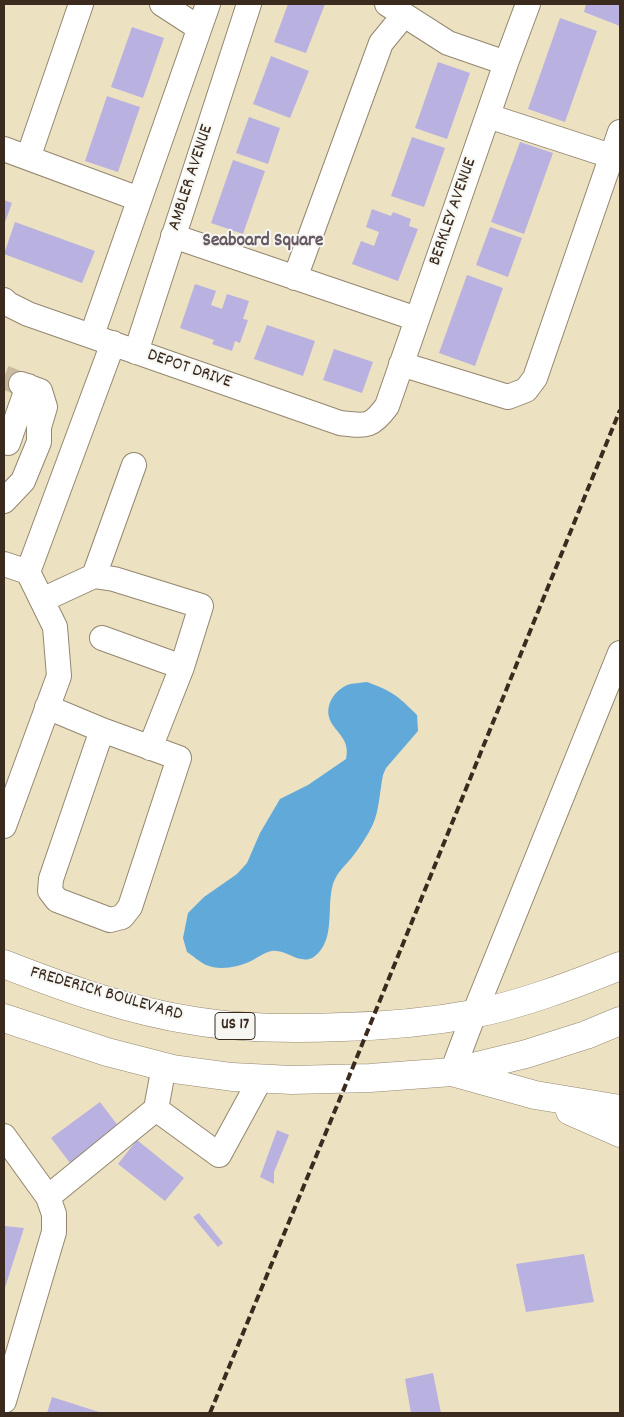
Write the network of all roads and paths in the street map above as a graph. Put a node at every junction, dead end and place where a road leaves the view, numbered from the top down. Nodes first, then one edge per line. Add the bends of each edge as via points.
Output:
1 (81, 4) edge
2 (162, 4) edge
3 (208, 4) edge
4 (249, 4) edge
5 (528, 4) edge
6 (395, 9) edge
7 (199, 28) junction
8 (506, 63) junction
9 (488, 116) junction
10 (620, 132) edge
11 (4, 149) edge
12 (611, 156) junction
13 (28, 158) junction
14 (139, 199) junction
15 (174, 236) junction
16 (295, 278) junction
17 (4, 300) edge
18 (417, 319) junction
19 (102, 339) junction
20 (136, 352) junction
21 (401, 364) junction
22 (377, 419) joint
23 (5, 446) edge
24 (134, 465) dead end
25 (9, 495) edge
26 (4, 564) edge
27 (28, 572) junction
28 (94, 576) junction
29 (42, 600) junction
30 (102, 638) dead end
31 (620, 653) edge
32 (182, 667) junction
33 (47, 707) junction
34 (102, 730) junction
35 (150, 748) junction
36 (4, 826) edge
37 (4, 964) edge
38 (620, 966) edge
39 (474, 1014) junction
40 (4, 1018) edge
41 (620, 1021) edge
42 (164, 1066) junction
43 (452, 1072) junction
44 (261, 1078) junction
45 (535, 1094) junction
46 (156, 1109) junction
47 (620, 1110) edge
48 (620, 1133) edge
49 (4, 1136) edge
50 (48, 1197) junction
51 (5, 1390) edge

1 - 13 street
2 - 7 street
3 - 7 street
4 - 15 street, AMBLER AVENUE
5 - 8 street, BERKLEY AVENUE
6 - 8 street via 448,43
6 - 16 street
7 - 14 street
8 - 9 street, BERKLEY AVENUE
9 - 12 street
9 - 18 street, BERKLEY AVENUE
10 - 12 street
11 - 13 street
12 - 21 street via 535,378 526,390 508,397
13 - 14 street
14 - 19 street
15 - 16 street
15 - 20 street, AMBLER AVENUE
16 - 18 street
17 - 19 street, DEPOT DRIVE via 28,314
18 - 21 street, BERKLEY AVENUE
19 - 20 street, DEPOT DRIVE
19 - 27 street
20 - 22 street, DEPOT DRIVE via 340,423 363,426
21 - 22 street, BERKLEY AVENUE via 387,406
23 - 25 street via 25,385 40,391 45,407
24 - 28 street
26 - 27 street
27 - 29 street
28 - 29 street
28 - 32 street via 114,579 201,606
29 - 33 street via 55,627 59,676
30 - 32 street
31 - 39 street
32 - 35 street
33 - 34 street
33 - 36 street
34 - 35 street
34 - 35 street via 51,879 50,891 57,900 110,920 122,917 130,906 178,758
37 - 39 main road, FREDERICK BOULEVARD / US 17 via 61,986 151,1012 239,1027 295,1029 397,1025
38 - 39 main road, FREDERICK BOULEVARD / US 17 via 530,999
39 - 43 street
40 - 42 main road via 107,1052
41 - 43 main road via 526,1054
42 - 44 main road via 232,1077
42 - 46 street
43 - 44 main road via 370,1078
43 - 45 main road
44 - 46 street via 219,1155
45 - 47 main road
45 - 48 main road
46 - 50 street
49 - 50 street
50 - 51 street via 54,1214 54,1232

